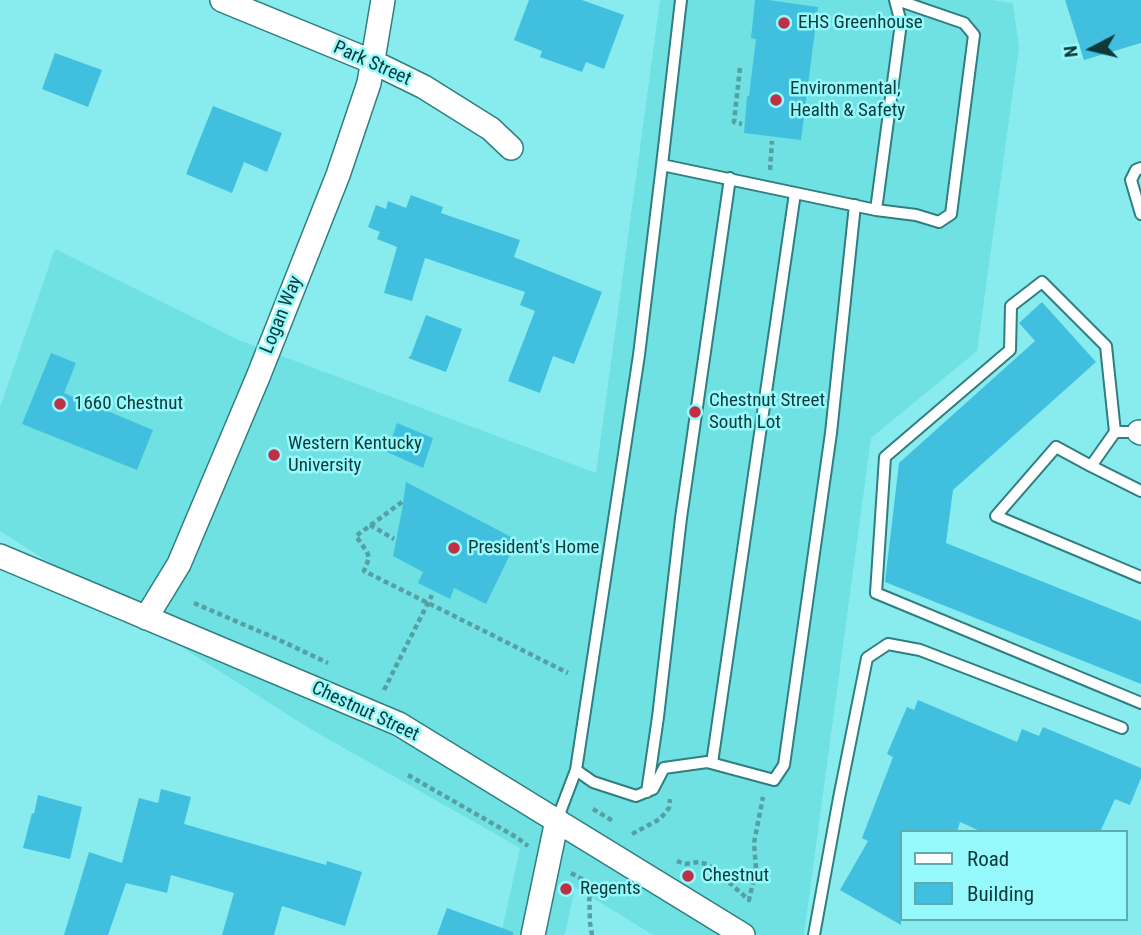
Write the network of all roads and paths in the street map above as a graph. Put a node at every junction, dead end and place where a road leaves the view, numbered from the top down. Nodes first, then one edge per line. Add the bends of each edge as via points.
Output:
1 (222, 0) edge
2 (383, 0) edge
3 (681, 0) edge
4 (896, 0) edge
5 (373, 62) junction
6 (740, 68) dead end
7 (742, 124) dead end
8 (772, 141) dead end
9 (511, 148) dead end
10 (662, 164) junction
11 (1141, 168) edge
12 (769, 171) dead end
13 (730, 178) junction
14 (796, 192) junction
15 (855, 205) junction
16 (876, 210) junction
17 (1141, 214) edge
18 (1115, 432) junction
19 (1140, 433) edge
20 (1091, 466) junction
21 (1141, 491) edge
22 (402, 502) dead end
23 (370, 525) junction
24 (394, 539) dead end
25 (0, 556) edge
26 (1141, 577) edge
27 (432, 594) dead end
28 (428, 603) junction
29 (146, 618) junction
30 (568, 673) dead end
31 (384, 690) dead end
32 (1141, 703) edge
33 (1122, 729) dead end
34 (712, 763) junction
35 (576, 770) junction
36 (408, 775) dead end
37 (765, 791) dead end
38 (647, 792) junction
39 (593, 809) dead end
40 (557, 820) junction
41 (614, 822) dead end
42 (623, 828) dead end
43 (644, 841) dead end
44 (526, 845) dead end
45 (667, 855) dead end
46 (570, 872) dead end
47 (533, 935) edge
48 (592, 935) edge
49 (743, 935) edge
50 (814, 935) edge

1 - 5 street, Park Street
2 - 5 street, Logan Way
3 - 10 lane
4 - 16 lane via 901,23
4 - 16 lane via 964,23 974,35 951,214 939,222
5 - 9 street, Park Street via 447,100
5 - 29 street, Logan Way via 338,176 253,389 179,564
6 - 7 path via 734,122
8 - 12 path
10 - 13 lane
10 - 35 lane via 639,355
11 - 17 lane via 1131,180
13 - 14 lane
13 - 38 lane
14 - 15 lane
14 - 34 lane
15 - 16 lane
15 - 34 lane via 831,433 784,765 774,780
18 - 19 lane
18 - 20 lane
18 - 32 lane via 1106,346 1042,282 1011,306 1010,350 885,457 876,593
20 - 21 lane
20 - 26 lane via 1055,447 996,516
22 - 23 path
23 - 24 path
23 - 28 path via 356,536 369,558 363,571
25 - 29 street, Chestnut Street
27 - 28 path
28 - 30 path
28 - 31 path
29 - 40 street, Chestnut Street via 399,724
33 - 50 lane via 920,650 888,644 867,658
34 - 38 lane via 664,768
35 - 38 lane via 615,791 636,796
35 - 40 lane
36 - 44 path
37 - 45 path via 749,900 709,865 681,863
39 - 41 path
40 - 47 street
40 - 49 street, Chestnut Street
42 - 43 path
46 - 48 path via 589,883

